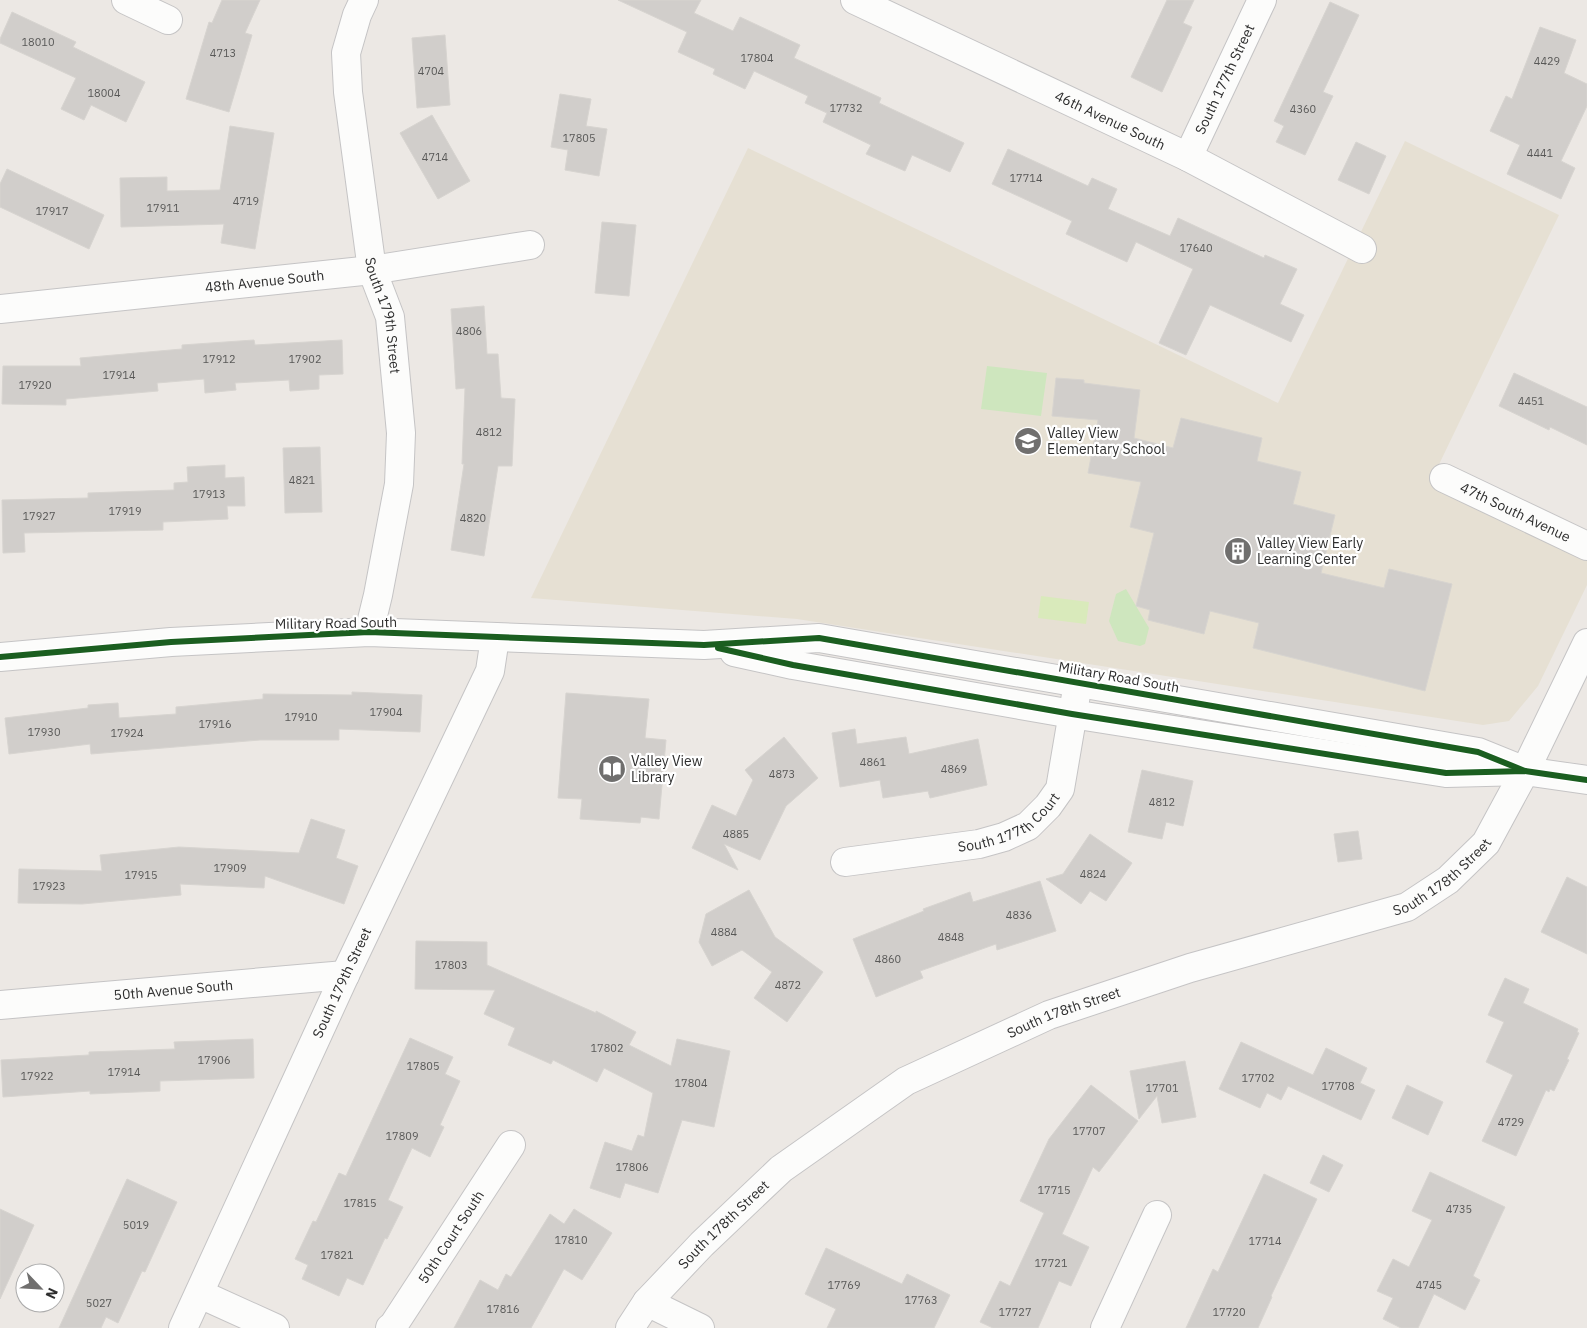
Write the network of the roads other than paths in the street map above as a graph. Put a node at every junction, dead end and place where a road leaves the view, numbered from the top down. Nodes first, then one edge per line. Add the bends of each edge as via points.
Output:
1 (126, 0) edge
2 (364, 0) edge
3 (855, 0) edge
4 (1262, 0) edge
5 (168, 20) dead end
6 (1188, 157) junction
7 (530, 245) dead end
8 (1362, 249) dead end
9 (372, 270) junction
10 (0, 309) edge
11 (1444, 478) dead end
12 (1587, 546) edge
13 (369, 632) junction
14 (494, 638) junction
15 (1587, 643) edge
16 (704, 645) junction
17 (0, 657) edge
18 (1078, 683) junction
19 (1072, 714) junction
20 (1525, 770) junction
21 (1587, 780) edge
22 (845, 862) dead end
23 (346, 975) junction
24 (0, 1005) edge
25 (511, 1145) dead end
26 (1157, 1215) dead end
27 (200, 1294) junction
28 (647, 1302) junction
29 (183, 1328) edge
30 (275, 1328) edge
31 (390, 1328) edge
32 (630, 1328) edge
33 (700, 1328) edge
34 (1105, 1328) edge

1 - 5 street
2 - 9 street, South 179th Street via 356,15 346,53 348,92
3 - 6 street, 46th Avenue South
4 - 6 street, South 177th Street
6 - 8 street, 46th Avenue South
7 - 9 street, 48th Avenue South
9 - 10 street, 48th Avenue South
9 - 13 street, South 179th Street via 390,317 401,433 399,484
11 - 12 street, 47th South Avenue
13 - 14 street, Military Road South
13 - 17 street, Military Road South via 171,642
14 - 16 street, Military Road South
14 - 23 street, South 179th Street via 490,671
15 - 20 street, South 178th Street
16 - 18 street, Military Road South via 819,638
16 - 19 street, Military Road South via 792,665
18 - 19 street, South 177th Court
18 - 20 street, Military Road South via 1478,752
19 - 20 street, Military Road South via 1446,773
19 - 22 street, South 177th Court via 1060,789 1028,826 979,844
20 - 21 street, Military Road South
20 - 28 street, South 178th Street via 1486,843 1448,880 1407,907 1190,968 1049,1015 906,1080 782,1169 702,1244
23 - 24 street, 50th Avenue South
23 - 27 street, South 179th Street
25 - 31 street, 50th Court South
26 - 34 street
27 - 29 street, South 179th Street
27 - 30 street
28 - 32 street, South 178th Street
28 - 33 street

